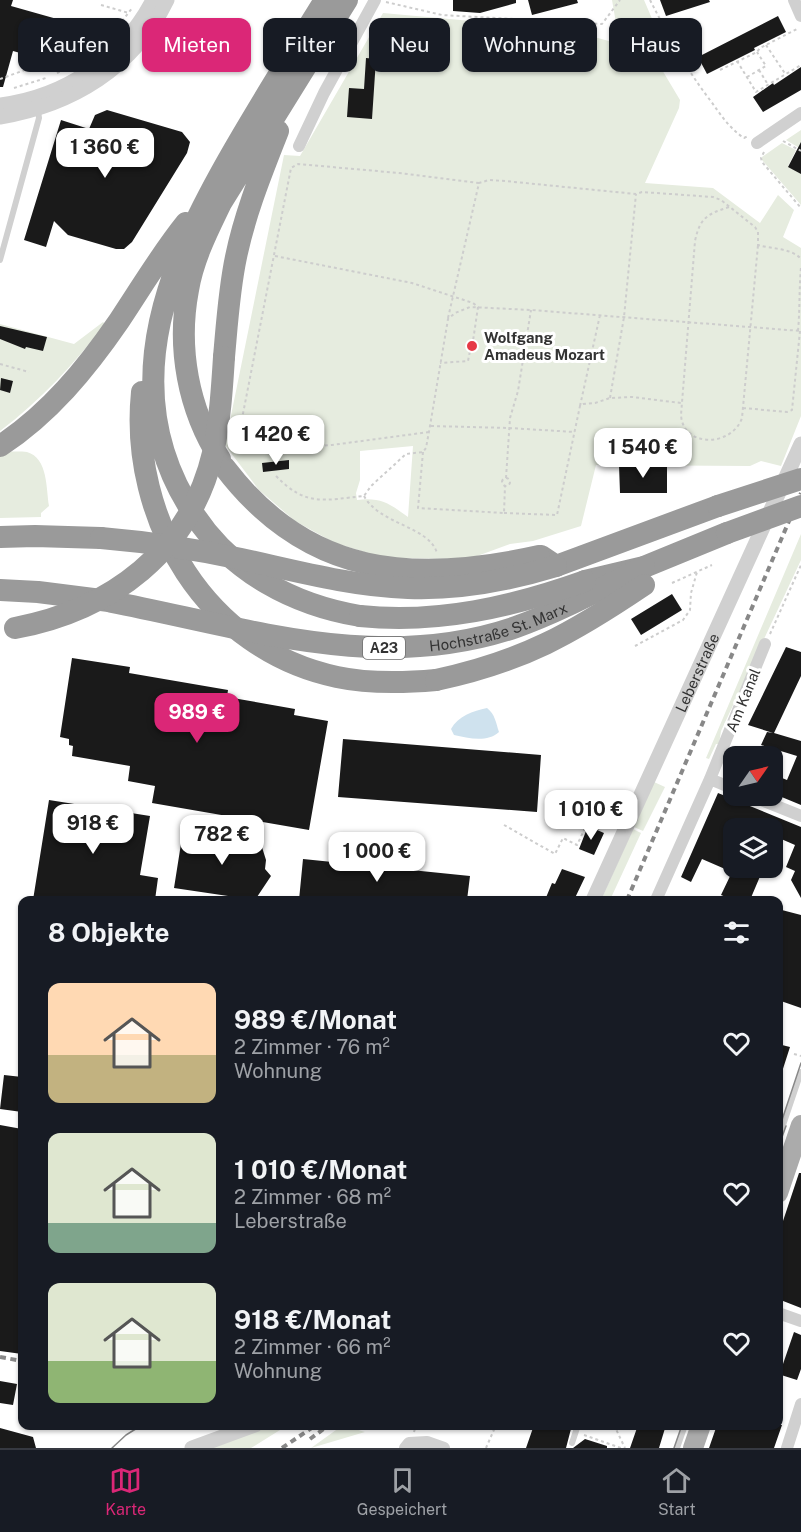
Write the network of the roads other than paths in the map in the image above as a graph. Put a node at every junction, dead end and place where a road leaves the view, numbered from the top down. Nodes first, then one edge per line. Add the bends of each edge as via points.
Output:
1 (153, 0) edge
2 (166, 0) edge
3 (325, 0) edge
4 (347, 0) edge
5 (375, 0) edge
6 (794, 0) edge
7 (801, 16) edge
8 (294, 87) junction
9 (38, 103) junction
10 (0, 105) edge
11 (801, 113) edge
12 (0, 117) edge
13 (757, 143) road end
14 (299, 146) dead end
15 (207, 196) junction
16 (0, 260) edge
17 (156, 339) junction
18 (801, 444) edge
19 (0, 446) edge
20 (801, 480) edge
21 (801, 506) edge
22 (0, 537) edge
23 (695, 545) junction
24 (556, 566) junction
25 (644, 567) junction
26 (0, 590) edge
27 (0, 630) edge
28 (765, 644) road end
29 (710, 779) junction
30 (723, 784) edge
31 (776, 806) edge
32 (801, 816) edge
33 (595, 896) edge
34 (658, 896) edge
35 (801, 1072) edge
36 (801, 1125) edge
37 (785, 1149) edge
38 (783, 1315) edge
39 (801, 1321) edge
40 (801, 1404) edge
41 (241, 1430) edge
42 (576, 1430) edge
43 (682, 1430) edge
44 (699, 1430) edge
45 (572, 1443) dead end
46 (407, 1445) edge
47 (192, 1448) edge
48 (444, 1448) edge
49 (677, 1448) edge
50 (693, 1448) edge
51 (787, 1448) edge

1 - 9 street via 131,34 108,58
2 - 9 street via 139,41 111,70 85,89
3 - 15 highway
4 - 8 highway
5 - 14 street
6 - 7 street
8 - 24 highway, bridge via 221,203 188,288 184,349 195,407 205,432 225,468 260,508 284,528 332,553 358,562 410,570 485,566 539,555
8 - 27 highway, bridge via 249,208 235,258 218,424 212,454 191,508 154,559 109,594 42,623
9 - 10 street
9 - 12 street
9 - 16 lane via 39,118
11 - 13 street
15 - 17 highway via 180,257
15 - 19 highway via 166,247 115,327 69,387
17 - 23 highway, bridge via 144,374 142,448 163,534 196,589 226,621 247,638 312,671 384,683 436,680 504,662 552,642 600,615
17 - 25 highway, bridge via 154,400 158,430 176,484 215,542 233,559 273,587 311,605 360,616 429,618 476,612
18 - 33 street, Leberstraße
20 - 24 highway, bridge
21 - 23 highway, Hochstraße St. Marx / A23, bridge
22 - 24 highway, bridge via 67,536 167,545 337,580 408,588 480,584
23 - 25 highway, Hochstraße St. Marx / A23
25 - 26 highway, Hochstraße St. Marx / A23, bridge via 514,627 458,641 411,647 360,648 308,642 112,602
28 - 29 street, Am Kanal
29 - 30 street
29 - 34 street, Am Kanal
31 - 32 street
35 - 37 lane
36 - 37 main road
38 - 39 street
40 - 51 street
41 - 47 street
42 - 45 lane
43 - 49 lane
44 - 50 main road
46 - 48 street via 427,1442

